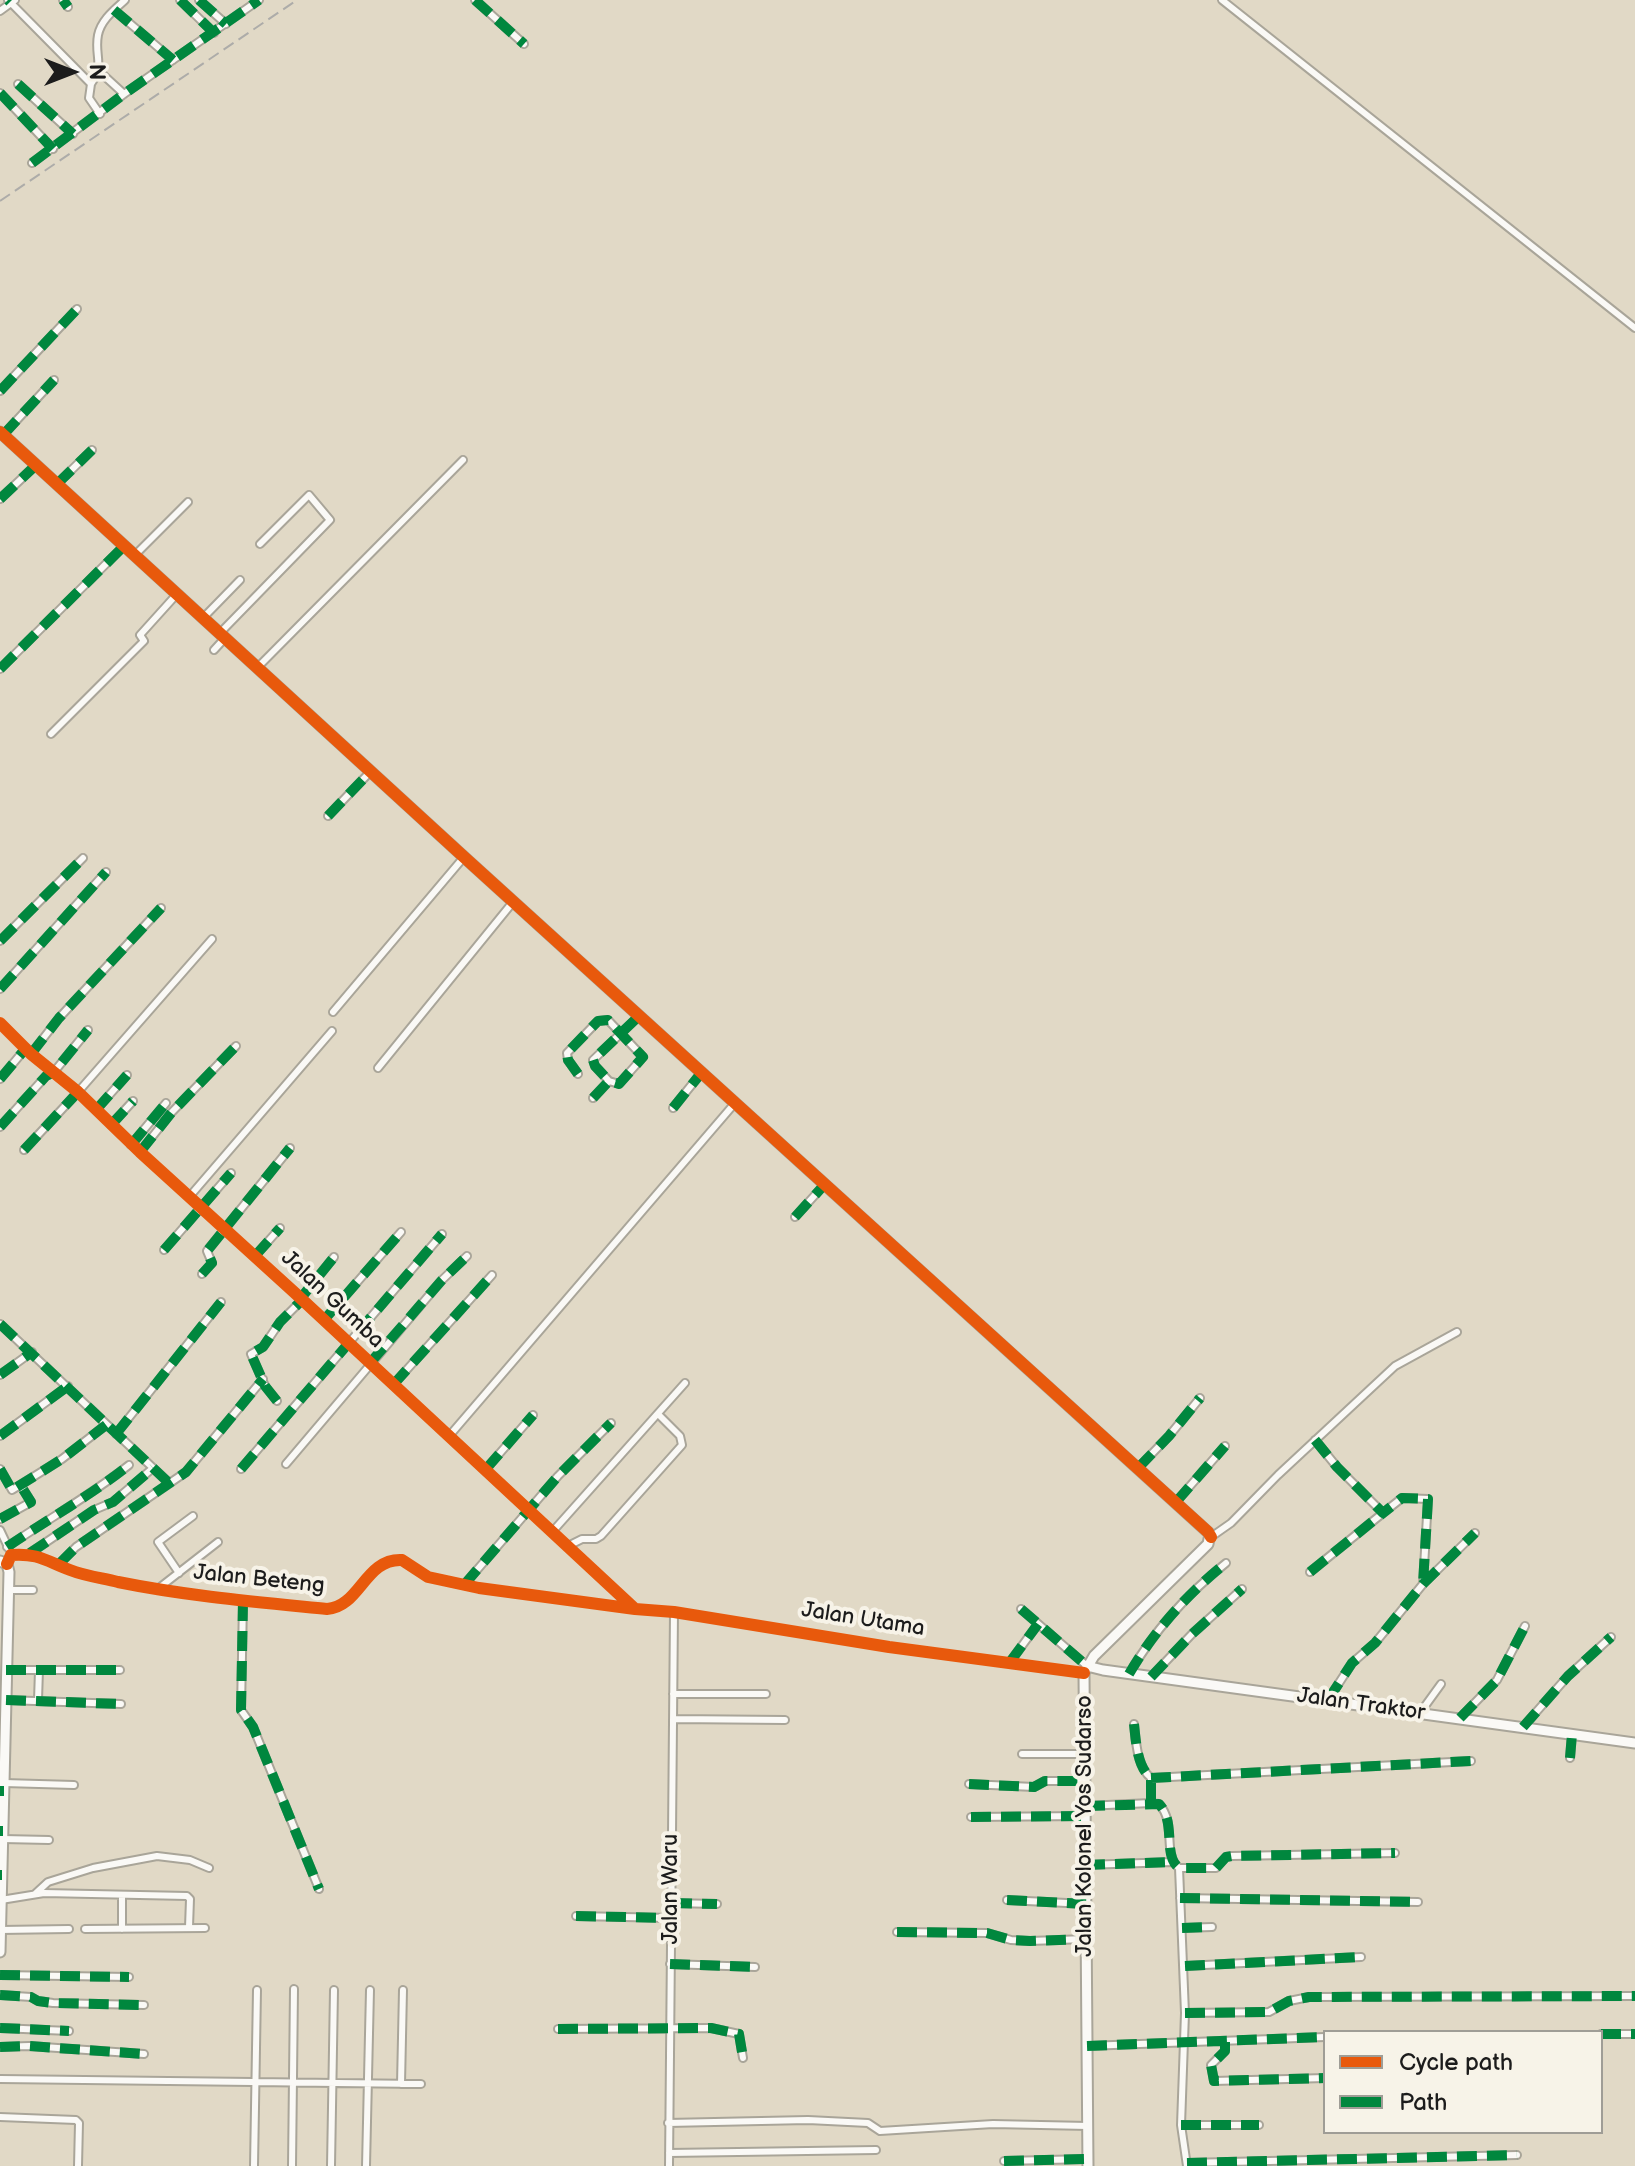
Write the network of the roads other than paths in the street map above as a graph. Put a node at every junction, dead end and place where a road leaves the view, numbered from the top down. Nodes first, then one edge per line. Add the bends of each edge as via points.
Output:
1 (63, 0) edge
2 (125, 0) edge
3 (180, 0) edge
4 (199, 0) edge
5 (243, 0) edge
6 (259, 0) edge
7 (475, 0) edge
8 (1222, 0) edge
9 (11, 1) edge
10 (249, 6) junction
11 (68, 7) dead end
12 (114, 10) junction
13 (0, 11) edge
14 (226, 24) junction
15 (214, 33) junction
16 (524, 44) dead end
17 (173, 60) junction
18 (100, 72) junction
19 (18, 84) dead end
20 (91, 84) junction
21 (0, 93) edge
22 (124, 94) junction
23 (100, 114) junction
24 (73, 134) junction
25 (53, 149) junction
26 (32, 163) dead end
27 (77, 309) dead end
28 (1635, 328) edge
29 (54, 380) dead end
30 (0, 391) edge
31 (2, 433) edge
32 (92, 450) dead end
33 (463, 460) dead end
34 (36, 465) junction
35 (57, 484) junction
36 (0, 499) edge
37 (188, 502) dead end
38 (260, 544) dead end
39 (124, 546) junction
40 (135, 555) junction
41 (240, 580) dead end
42 (177, 594) junction
43 (203, 618) junction
44 (222, 636) junction
45 (214, 650) dead end
46 (258, 667) junction
47 (0, 669) edge
48 (51, 734) dead end
49 (371, 771) junction
50 (328, 816) dead end
51 (464, 857) junction
52 (83, 858) dead end
53 (106, 872) dead end
54 (513, 902) junction
55 (161, 908) dead end
56 (212, 939) dead end
57 (0, 941) edge
58 (0, 989) edge
59 (333, 1012) dead end
60 (639, 1016) junction
61 (0, 1023) edge
62 (88, 1030) dead end
63 (332, 1031) dead end
64 (621, 1035) junction
65 (236, 1046) dead end
66 (28, 1051) junction
67 (378, 1068) dead end
68 (54, 1072) junction
69 (702, 1072) junction
70 (578, 1074) dead end
71 (127, 1075) dead end
72 (0, 1079) edge
73 (609, 1081) junction
74 (78, 1092) junction
75 (593, 1098) dead end
76 (133, 1101) dead end
77 (166, 1103) dead end
78 (735, 1103) junction
79 (673, 1108) dead end
80 (96, 1110) junction
81 (111, 1125) junction
82 (0, 1127) edge
83 (131, 1145) junction
84 (290, 1148) dead end
85 (24, 1150) dead end
86 (140, 1152) junction
87 (231, 1173) dead end
88 (825, 1184) junction
89 (190, 1196) junction
90 (202, 1207) junction
91 (795, 1217) dead end
92 (225, 1227) junction
93 (280, 1228) dead end
94 (401, 1232) dead end
95 (442, 1234) dead end
96 (164, 1250) dead end
97 (255, 1256) junction
98 (467, 1256) dead end
99 (334, 1257) dead end
100 (202, 1274) dead end
101 (492, 1275) dead end
102 (302, 1299) junction
103 (221, 1302) dead end
104 (324, 1320) junction
105 (1, 1328) edge
106 (1457, 1332) dead end
107 (348, 1343) junction
108 (32, 1352) junction
109 (370, 1363) junction
110 (0, 1375) edge
111 (263, 1379) junction
112 (685, 1383) dead end
113 (393, 1385) junction
114 (68, 1386) junction
115 (1200, 1398) dead end
116 (277, 1401) dead end
117 (658, 1414) junction
118 (533, 1415) dead end
119 (611, 1423) dead end
120 (106, 1425) junction
121 (116, 1434) junction
122 (450, 1435) junction
123 (0, 1436) edge
124 (1315, 1440) junction
125 (1225, 1446) dead end
126 (286, 1464) dead end
127 (129, 1465) dead end
128 (153, 1468) junction
129 (1138, 1468) junction
130 (0, 1469) edge
131 (241, 1469) dead end
132 (486, 1469) junction
133 (169, 1483) junction
134 (21, 1486) junction
135 (1176, 1502) junction
136 (529, 1510) junction
137 (1383, 1513) junction
138 (193, 1516) dead end
139 (0, 1519) edge
140 (0, 1530) edge
141 (553, 1531) junction
142 (1475, 1533) dead end
143 (1211, 1537) junction
144 (218, 1542) dead end
145 (568, 1546) junction
146 (7, 1547) junction
147 (30, 1553) junction
148 (6, 1560) edge
149 (1226, 1563) dead end
150 (59, 1564) junction
151 (1310, 1572) dead end
152 (179, 1573) junction
153 (1423, 1584) junction
154 (464, 1585) junction
155 (159, 1588) junction
156 (1242, 1589) dead end
157 (8, 1590) junction
158 (33, 1590) dead end
159 (243, 1601) junction
160 (635, 1609) junction
161 (1021, 1609) dead end
162 (674, 1612) junction
163 (1038, 1624) junction
164 (1525, 1626) dead end
165 (1611, 1637) dead end
166 (1010, 1662) junction
167 (39, 1670) junction
168 (120, 1670) dead end
169 (1086, 1670) junction
170 (1129, 1674) junction
171 (4, 1675) edge
172 (1151, 1677) junction
173 (1441, 1684) dead end
174 (673, 1694) junction
175 (766, 1694) dead end
176 (4, 1698) edge
177 (38, 1700) junction
178 (1328, 1700) junction
179 (121, 1704) dead end
180 (1420, 1713) junction
181 (1460, 1718) junction
182 (673, 1719) junction
183 (785, 1720) dead end
184 (1134, 1724) dead end
185 (1523, 1727) junction
186 (1572, 1734) junction
187 (1635, 1743) edge
188 (1022, 1754) dead end
189 (1084, 1754) junction
190 (1570, 1758) dead end
191 (2, 1761) edge
192 (1471, 1761) dead end
193 (1151, 1778) junction
194 (1084, 1781) junction
195 (969, 1784) dead end
196 (74, 1785) dead end
197 (3, 1788) edge
198 (1151, 1803) junction
199 (1085, 1811) junction
200 (971, 1817) dead end
201 (2, 1834) edge
202 (49, 1840) dead end
203 (1395, 1853) dead end
204 (1172, 1862) junction
205 (1085, 1865) junction
206 (209, 1868) dead end
207 (1179, 1868) junction
208 (1, 1875) edge
209 (319, 1889) dead end
210 (34, 1895) junction
211 (122, 1895) junction
212 (1180, 1898) junction
213 (1, 1900) edge
214 (1007, 1900) dead end
215 (1418, 1902) dead end
216 (672, 1903) junction
217 (717, 1904) dead end
218 (1086, 1904) junction
219 (576, 1916) dead end
220 (672, 1918) junction
221 (189, 1927) junction
222 (1212, 1927) dead end
223 (205, 1928) dead end
224 (1182, 1928) junction
225 (69, 1929) dead end
226 (85, 1929) dead end
227 (122, 1929) junction
228 (0, 1930) edge
229 (897, 1932) dead end
230 (1086, 1939) junction
231 (0, 1952) edge
232 (1361, 1957) dead end
233 (670, 1964) junction
234 (1185, 1966) junction
235 (755, 1967) dead end
236 (0, 1975) edge
237 (129, 1977) dead end
238 (294, 1989) dead end
239 (257, 1990) dead end
240 (334, 1990) dead end
241 (370, 1990) dead end
242 (403, 1990) dead end
243 (0, 1995) edge
244 (1635, 1996) edge
245 (144, 2005) dead end
246 (1185, 2013) junction
247 (0, 2028) edge
248 (558, 2029) dead end
249 (670, 2030) junction
250 (69, 2031) dead end
251 (1603, 2034) edge
252 (1635, 2034) edge
253 (1323, 2037) edge
254 (1185, 2042) junction
255 (1225, 2042) junction
256 (1087, 2046) junction
257 (0, 2047) edge
258 (144, 2054) dead end
259 (743, 2058) dead end
260 (1323, 2078) edge
261 (0, 2079) edge
262 (256, 2082) junction
263 (293, 2082) junction
264 (332, 2083) junction
265 (368, 2083) junction
266 (401, 2084) junction
267 (421, 2084) dead end
268 (0, 2117) edge
269 (668, 2123) junction
270 (1181, 2125) junction
271 (1259, 2125) dead end
272 (1088, 2126) junction
273 (876, 2150) dead end
274 (669, 2153) junction
275 (1517, 2155) dead end
276 (1004, 2161) dead end
277 (1088, 2162) edge
278 (1187, 2164) edge
279 (78, 2166) edge
280 (254, 2166) edge
281 (292, 2166) edge
282 (331, 2166) edge
283 (366, 2166) edge
284 (669, 2166) edge

1 - 11 street
2 - 12 street
3 - 15 street
4 - 14 street
5 - 10 street
6 - 10 street
7 - 16 street
8 - 28 street
9 - 13 street
9 - 20 street
10 - 14 street
12 - 17 street
12 - 18 street via 98,36
14 - 15 street
15 - 17 street
17 - 22 street
18 - 20 street
18 - 22 street
19 - 24 street
20 - 23 street via 88,94
21 - 25 street
22 - 23 street
23 - 24 street
24 - 25 street
25 - 26 street
27 - 30 street
29 - 31 street
31 - 34 street
32 - 35 street
33 - 46 street
34 - 35 street
34 - 36 street
35 - 39 street
37 - 40 street
38 - 44 street via 309,495 330,520
39 - 40 street
39 - 47 street
40 - 42 street
41 - 43 street
42 - 43 street
42 - 48 street via 140,635 144,641
43 - 44 street
44 - 45 street
44 - 46 street
46 - 49 street
49 - 50 street
49 - 51 street
51 - 54 street
51 - 59 street
52 - 57 street
53 - 58 street
54 - 60 street
54 - 67 street
55 - 66 street
56 - 74 street
60 - 64 street
60 - 69 street
61 - 66 street, Jalan Gumba
62 - 68 street
63 - 89 street
64 - 70 street via 608,1020 598,1021 567,1053
64 - 73 street via 593,1060
64 - 73 street via 643,1057 619,1084
65 - 86 street
66 - 68 street, Jalan Gumba
66 - 72 street
68 - 74 street, Jalan Gumba
68 - 82 street
69 - 78 street
69 - 79 street
71 - 80 street
73 - 75 street
74 - 80 street, Jalan Gumba
74 - 85 street
76 - 81 street
77 - 83 street
78 - 88 street
78 - 122 street
80 - 81 street, Jalan Gumba
81 - 83 street, Jalan Gumba
83 - 86 street, Jalan Gumba
84 - 92 street
86 - 89 street, Jalan Gumba
87 - 90 street
88 - 91 street
88 - 129 street
89 - 90 street, Jalan Gumba
90 - 92 street, Jalan Gumba
90 - 96 street
92 - 97 street, Jalan Gumba
92 - 100 street via 207,1251 212,1263
93 - 97 street
94 - 104 street
95 - 107 street
97 - 102 street, Jalan Gumba
98 - 109 street
99 - 102 street
101 - 113 street
102 - 104 street, Jalan Gumba
102 - 111 street via 263,1347 251,1354
103 - 121 street
104 - 107 street, Jalan Gumba
105 - 108 street
106 - 124 street via 1395,1366
107 - 109 street, Jalan Gumba
107 - 131 street
108 - 110 street
108 - 114 street
109 - 113 street, Jalan Gumba
109 - 126 street
111 - 116 street
111 - 133 street via 186,1472
112 - 117 street
113 - 122 street, Jalan Gumba
114 - 120 street
114 - 123 street
115 - 129 street
117 - 141 street
117 - 145 street via 682,1445 601,1536
118 - 132 street
119 - 136 street
120 - 121 street
120 - 134 street
121 - 128 street
122 - 132 street, Jalan Gumba
124 - 137 street
124 - 143 street
125 - 135 street
127 - 146 street
128 - 133 street
128 - 147 street via 113,1502
129 - 135 street
130 - 134 street via 12,1490
132 - 136 street, Jalan Gumba
133 - 150 street
134 - 139 street via 31,1502
135 - 143 street
136 - 141 street, Jalan Gumba
136 - 154 street
137 - 151 street
137 - 153 street via 1402,1498 1428,1499
138 - 152 street via 158,1542
140 - 146 street
141 - 145 street, Jalan Gumba
142 - 153 street
143 - 169 street, Jalan Kolonel Yos Sudarso
144 - 152 street
145 - 160 street, Jalan Gumba
146 - 148 street
147 - 148 street, Jalan Beteng
147 - 150 street, Jalan Beteng
148 - 157 street
149 - 170 street via 1187,1596 1144,1647
150 - 155 street, Jalan Beteng
152 - 155 street
153 - 178 street via 1352,1663
154 - 159 street, Jalan Beteng via 428,1577 392,1559 336,1609
154 - 160 street, Jalan Beteng
155 - 159 street, Jalan Beteng
156 - 172 street
157 - 158 street
157 - 171 street
159 - 209 street via 241,1710 253,1727
160 - 162 street, Jalan Utama
161 - 163 street
162 - 166 street, Jalan Utama
162 - 174 street, Jalan Waru
163 - 166 street
163 - 169 street
164 - 181 street via 1497,1680
165 - 185 street
166 - 169 street, Jalan Utama
167 - 168 street
167 - 171 street
167 - 177 street
169 - 170 street, Jalan Traktor
169 - 189 street, Jalan Kolonel Yos Sudarso
170 - 172 street, Jalan Traktor
171 - 176 street
172 - 178 street, Jalan Traktor
173 - 180 street
174 - 175 street
174 - 182 street, Jalan Waru
176 - 177 street
176 - 191 street
177 - 179 street
178 - 180 street, Jalan Traktor
180 - 181 street, Jalan Traktor
181 - 185 street, Jalan Traktor
182 - 183 street
182 - 216 street, Jalan Waru
184 - 193 street via 1141,1762
185 - 186 street, Jalan Traktor
186 - 187 street, Jalan Traktor
186 - 190 street
188 - 189 street
189 - 194 street, Jalan Kolonel Yos Sudarso
191 - 197 street
192 - 193 street
193 - 198 street
194 - 195 street via 1045,1781 1034,1787
194 - 199 street, Jalan Kolonel Yos Sudarso
196 - 197 street
197 - 201 street
198 - 199 street
198 - 204 street via 1167,1813
199 - 200 street
199 - 205 street, Jalan Kolonel Yos Sudarso
201 - 202 street
201 - 208 street
203 - 207 street via 1232,1856 1216,1868
204 - 205 street
204 - 207 street
205 - 218 street, Jalan Kolonel Yos Sudarso
206 - 210 street via 157,1856 48,1882
207 - 212 street
208 - 213 street
210 - 211 street
210 - 213 street
211 - 221 street via 189,1896
211 - 227 street
212 - 215 street
212 - 224 street
213 - 228 street
214 - 218 street
216 - 217 street
216 - 220 street, Jalan Waru
218 - 230 street, Jalan Kolonel Yos Sudarso
219 - 220 street
220 - 233 street, Jalan Waru
221 - 223 street
221 - 227 street
222 - 224 street
224 - 234 street
225 - 228 street
226 - 227 street
228 - 231 street
229 - 230 street via 987,1933 1030,1941
230 - 256 street, Jalan Kolonel Yos Sudarso
232 - 234 street
233 - 235 street
233 - 249 street, Jalan Waru
234 - 246 street
236 - 237 street
238 - 263 street
239 - 262 street
240 - 264 street
241 - 265 street
242 - 266 street
243 - 245 street via 53,2003
244 - 246 street via 1309,1997 1269,2012
246 - 254 street
247 - 250 street
248 - 249 street
249 - 259 street via 711,2028 739,2034
249 - 269 street, Jalan Waru
251 - 252 street
253 - 255 street
254 - 255 street
254 - 256 street
254 - 270 street
255 - 260 street via 1225,2051 1211,2065 1214,2081
256 - 272 street, Jalan Kolonel Yos Sudarso
257 - 258 street
261 - 262 street
262 - 263 street
262 - 280 street
263 - 264 street
263 - 281 street
264 - 265 street
264 - 282 street
265 - 266 street
265 - 283 street
266 - 267 street
268 - 279 street via 76,2120
269 - 272 street via 808,2120 868,2123 880,2131 993,2124
269 - 274 street, Jalan Waru
270 - 271 street
270 - 278 street
272 - 277 street, Jalan Kolonel Yos Sudarso
273 - 274 street
274 - 284 street, Jalan Waru
275 - 278 street
276 - 277 street

